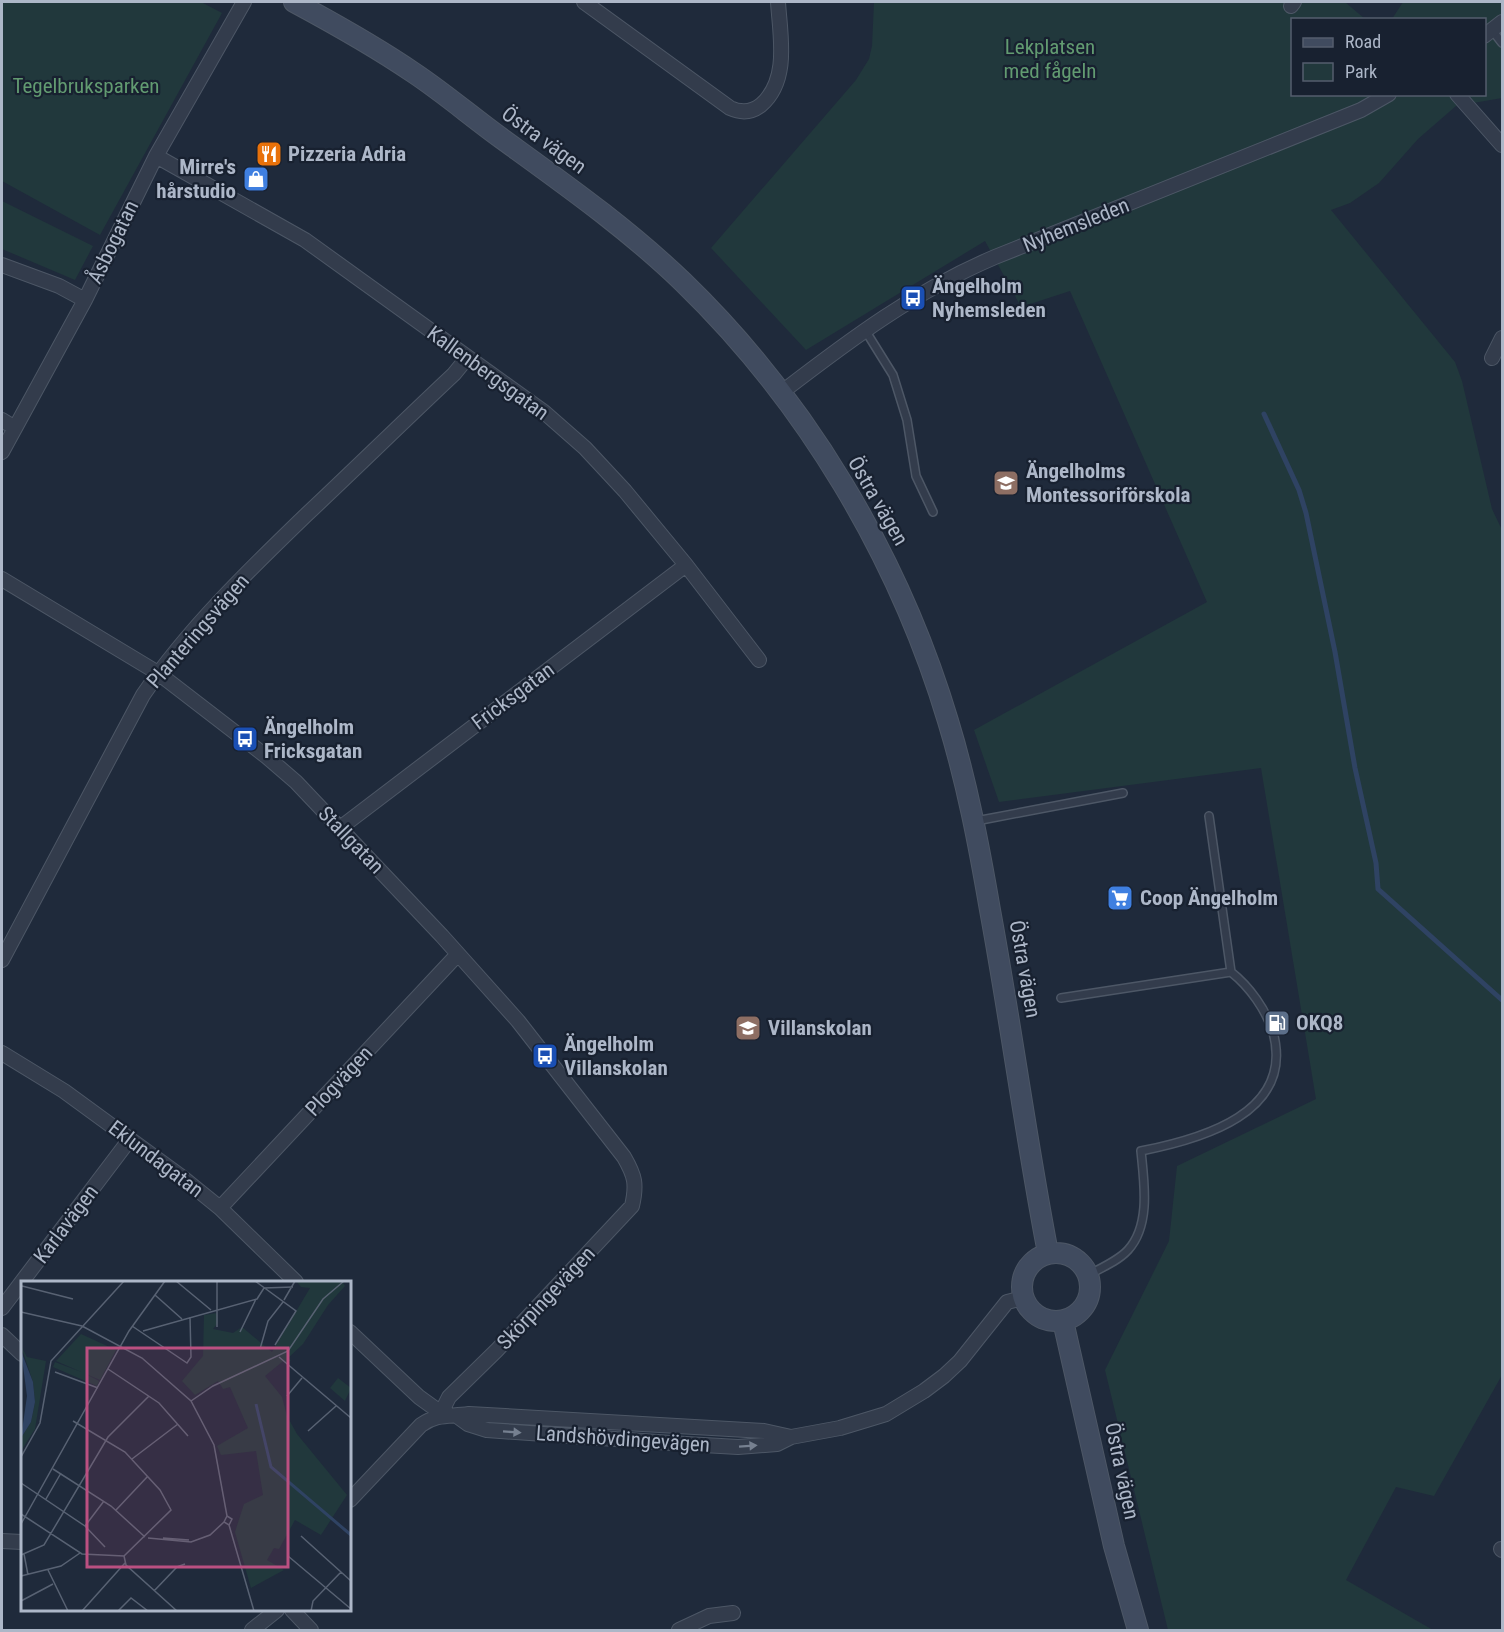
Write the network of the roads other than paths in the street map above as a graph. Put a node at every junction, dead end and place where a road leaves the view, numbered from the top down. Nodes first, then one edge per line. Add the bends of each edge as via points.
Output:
1 (244, 2) edge
2 (294, 2) edge
3 (584, 2) edge
4 (778, 2) edge
5 (1493, 29) edge
6 (1503, 43) edge
7 (1385, 96) edge
8 (1459, 96) edge
9 (1503, 145) edge
10 (156, 156) junction
11 (2, 265) edge
12 (85, 300) junction
13 (865, 330) junction
14 (1503, 338) edge
15 (467, 358) junction
16 (1492, 358) dead end
17 (782, 392) junction
18 (2, 420) edge
19 (15, 428) junction
20 (2, 452) edge
21 (933, 512) dead end
22 (686, 565) junction
23 (2, 579) edge
24 (759, 660) dead end
25 (158, 673) junction
26 (1123, 793) dead end
27 (1209, 816) dead end
28 (974, 822) junction
29 (340, 828) junction
30 (458, 954) junction
31 (2, 960) edge
32 (1231, 972) junction
33 (1061, 998) dead end
34 (2, 1053) edge
35 (130, 1139) junction
36 (634, 1174) joint
37 (220, 1208) junction
38 (1048, 1253) junction
39 (1089, 1275) junction
40 (22, 1281) edge
41 (295, 1281) edge
42 (21, 1283) edge
43 (1023, 1298) junction
44 (2, 1308) edge
45 (1063, 1321) junction
46 (351, 1333) edge
47 (2, 1335) edge
48 (21, 1353) edge
49 (451, 1415) junction
50 (791, 1437) junction
51 (351, 1499) edge
52 (2, 1541) edge
53 (21, 1542) edge
54 (276, 1611) edge
55 (293, 1611) edge
56 (733, 1613) dead end
57 (252, 1630) edge
58 (311, 1630) edge
59 (679, 1630) edge
60 (1138, 1630) edge

1 - 10 street, Åsbogatan
2 - 17 main road, Östra vägen via 417,75 626,232 684,283
3 - 4 street via 730,108 744,112 759,106 779,78
5 - 6 lane
7 - 13 street, Nyhemsleden via 1343,117 967,269
8 - 9 street
10 - 12 street, Åsbogatan
10 - 15 street, Kallenbergsgatan via 305,240
11 - 12 street
12 - 19 street, Åsbogatan
13 - 17 street, Nyhemsleden
13 - 21 lane via 893,375 907,420 916,476
14 - 16 street
15 - 22 street, Kallenbergsgatan via 544,412 585,448
15 - 25 street, Planteringsvägen via 204,616
17 - 28 main road, Östra vägen via 877,544 904,602 943,703
18 - 19 street
19 - 20 street, Åsbogatan
22 - 24 street, Kallenbergsgatan
22 - 29 street, Fricksgatan
23 - 25 street, Stallgatan
25 - 29 street, Stallgatan via 267,757
25 - 31 street, Planteringsvägen
26 - 28 lane
27 - 32 lane
28 - 38 main road, Östra vägen
29 - 30 street, Stallgatan
30 - 36 street, Stallgatan via 518,1021
30 - 37 street, Plogvägen
32 - 33 lane
32 - 39 lane via 1247,987 1271,1027 1277,1064 1271,1082 1256,1104 1224,1126 1177,1144 1141,1151 1143,1211 1138,1234 1128,1250
34 - 35 street, Eklundagatan via 64,1091
35 - 37 street, Eklundagatan
35 - 40 street, Karlavägen
36 - 49 street, Skörpingevägen via 632,1206 449,1397 445,1405
37 - 41 street, Eklundagatan
38 - 39 main road via 1073,1257
38 - 43 main road via 1029,1265 1024,1275
39 - 45 main road via 1088,1299 1083,1309
42 - 44 street, Karlavägen
43 - 45 main road via 1039,1317
43 - 50 street, Landshövdingevägen via 1007,1302 944,1376 886,1414
45 - 60 main road, Östra vägen via 1114,1546
46 - 49 street via 419,1397
47 - 48 street
49 - 50 street, Landshövdingevägen via 764,1431
49 -> 50 street, Landshövdingevägen via 487,1430 686,1444 777,1444
49 - 51 street, Landshövdingevägen via 421,1425
52 - 53 street
54 - 57 street
55 - 58 street
56 - 59 street via 709,1616

